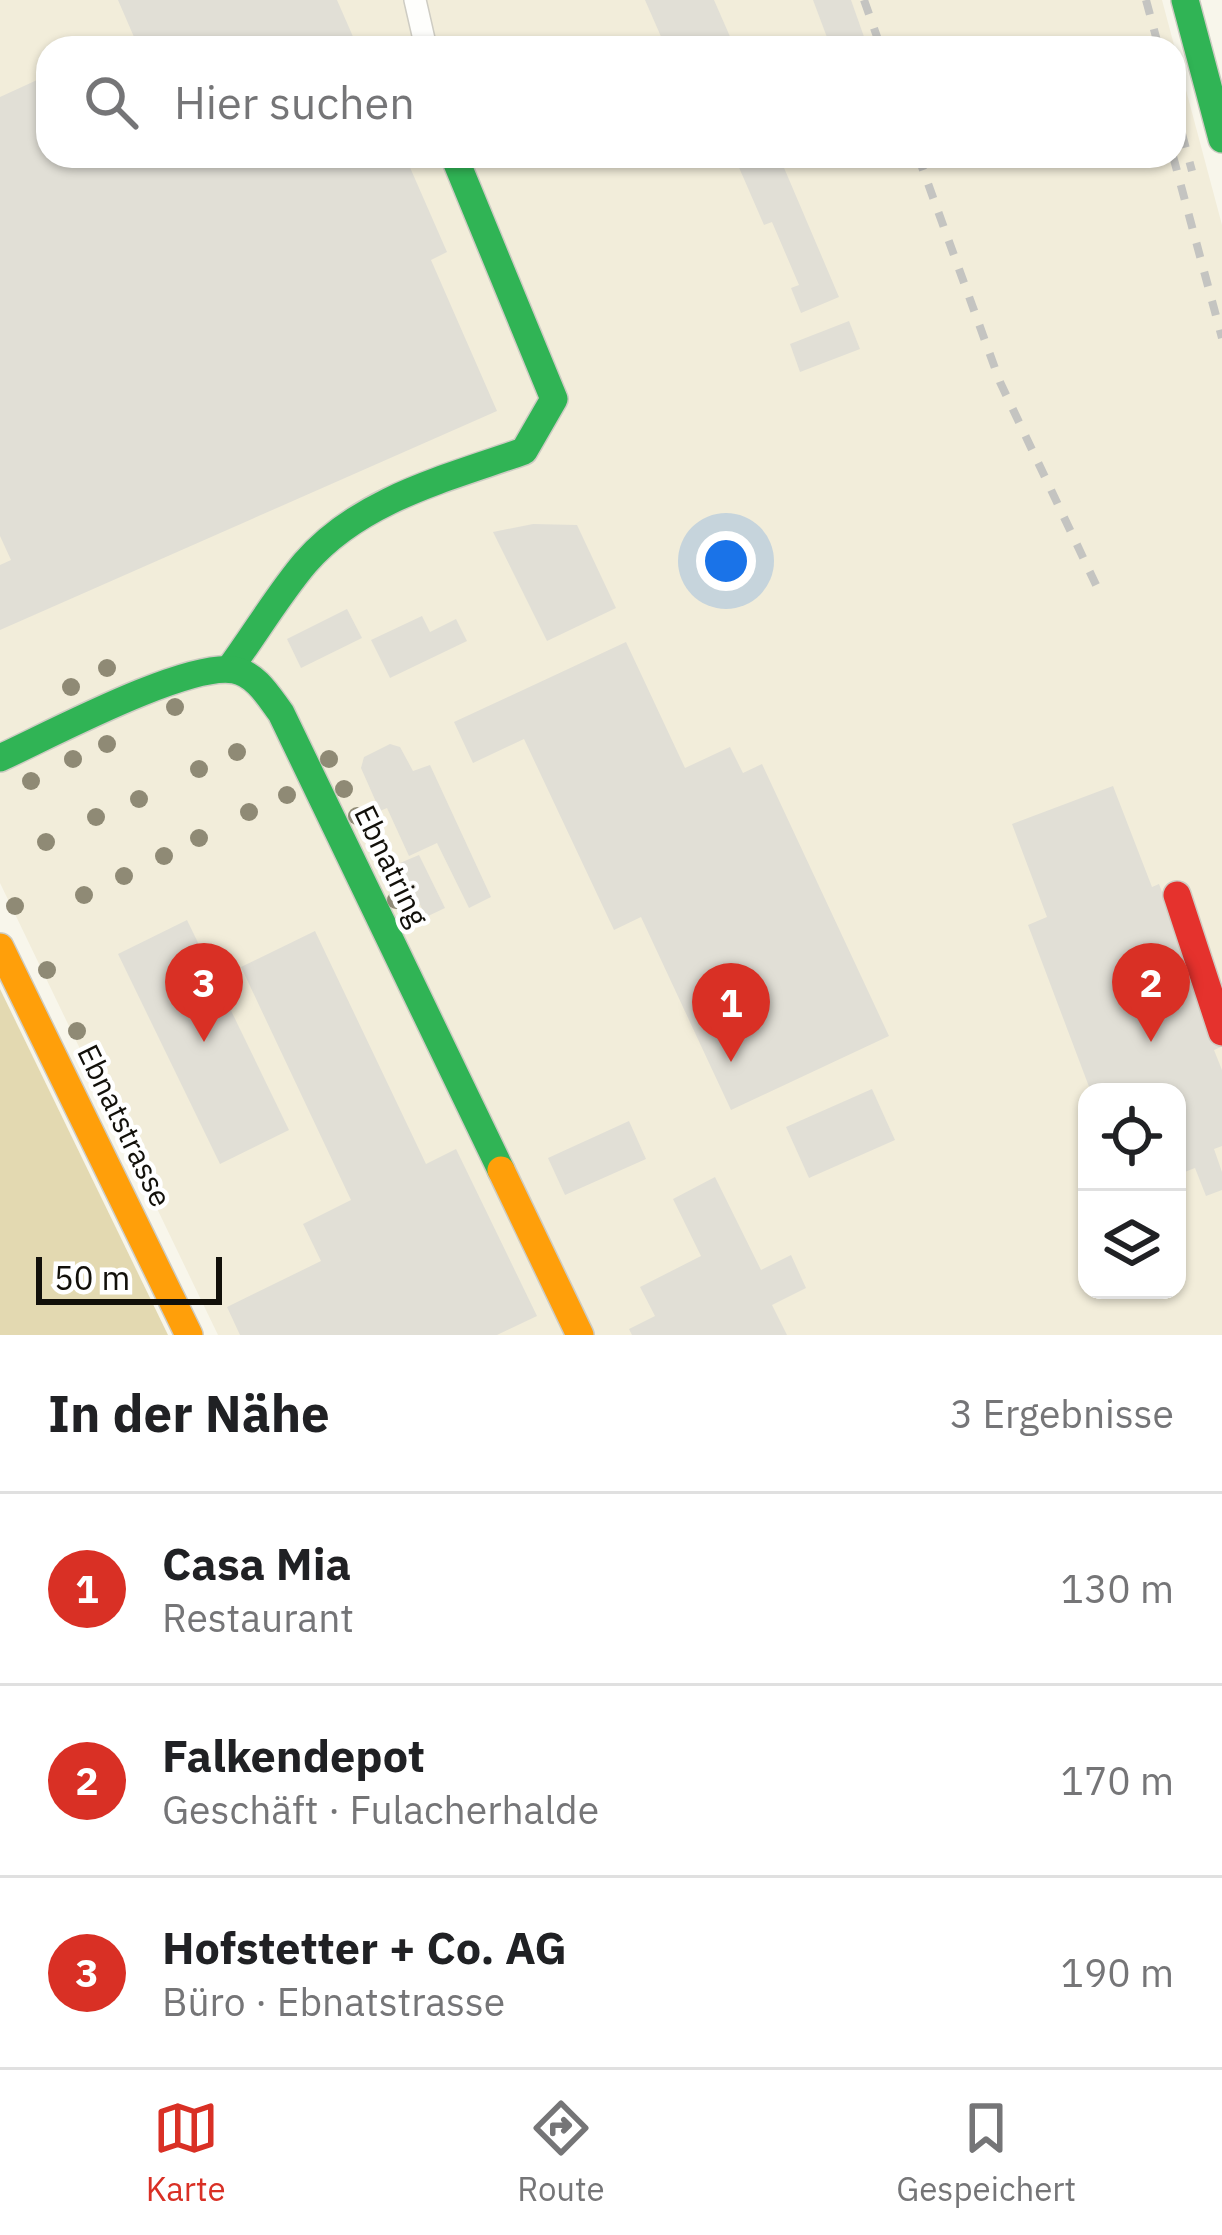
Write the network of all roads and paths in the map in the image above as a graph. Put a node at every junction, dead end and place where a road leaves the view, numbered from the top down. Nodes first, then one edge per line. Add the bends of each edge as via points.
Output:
1 (415, 0) edge
2 (1185, 0) edge
3 (1206, 0) edge
4 (423, 36) edge
5 (1222, 60) edge
6 (1222, 139) edge
7 (459, 168) edge
8 (230, 668) junction
9 (0, 758) edge
10 (1177, 895) dead end
11 (0, 947) edge
12 (1222, 1032) edge
13 (189, 1335) edge
14 (580, 1335) edge

1 - 4 street
2 - 6 main road
3 - 5 main road
7 - 8 main road via 554,399 524,451 364,514 307,561
8 - 9 main road via 193,674
8 - 14 main road, Ebnatring via 259,681 281,713
10 - 12 main road
11 - 13 main road, Ebnatstrasse

